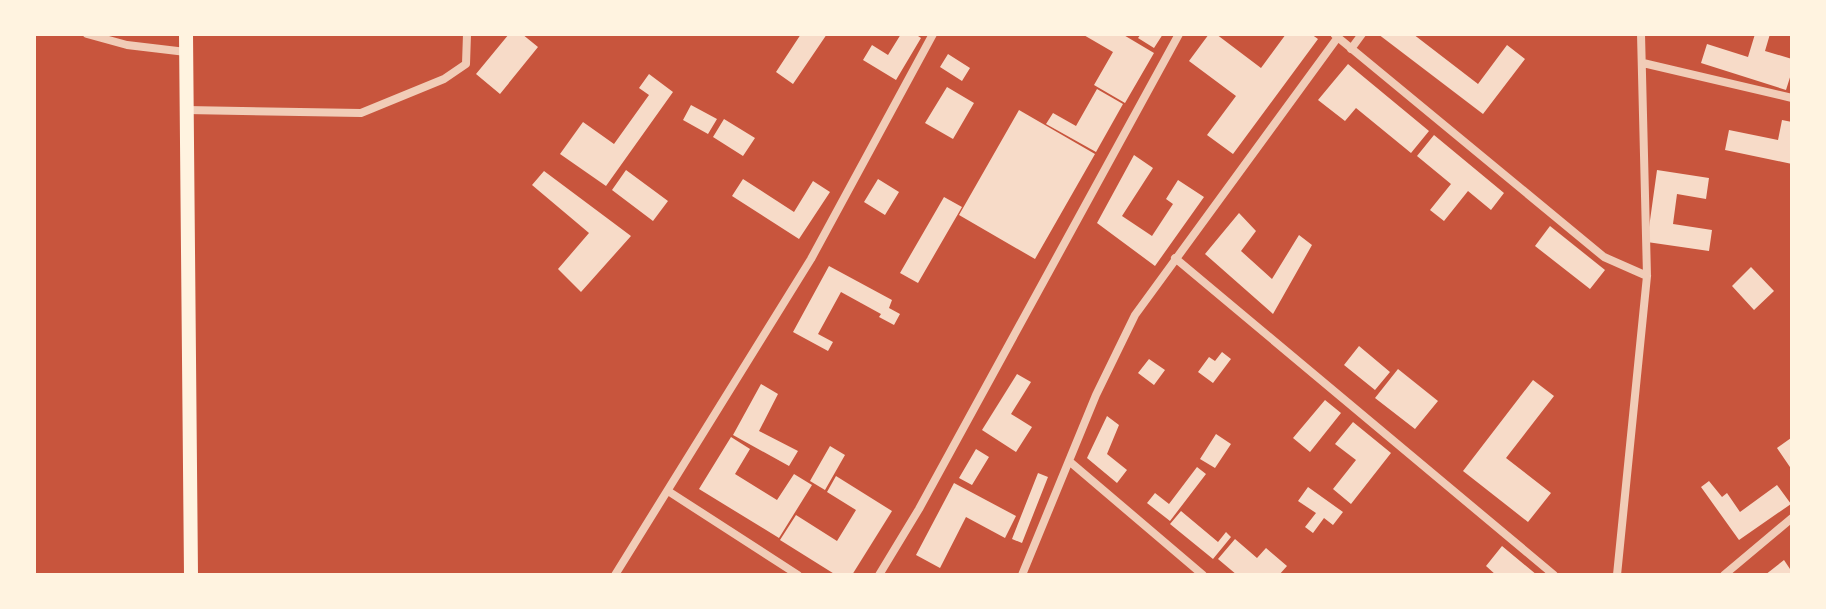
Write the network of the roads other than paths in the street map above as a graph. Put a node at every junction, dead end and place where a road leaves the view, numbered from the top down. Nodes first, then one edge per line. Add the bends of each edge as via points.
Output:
1 (87, 34) edge
2 (186, 34) edge
3 (467, 34) edge
4 (933, 34) edge
5 (1179, 34) edge
6 (1362, 34) edge
7 (1641, 34) edge
8 (1336, 36) edge
9 (1351, 49) junction
10 (186, 52) junction
11 (1643, 63) junction
12 (1792, 98) edge
13 (186, 110) junction
14 (1175, 258) junction
15 (1647, 276) junction
16 (1069, 461) junction
17 (668, 491) junction
18 (1792, 518) edge
19 (191, 575) edge
20 (615, 575) edge
21 (798, 575) edge
22 (879, 575) edge
23 (1022, 575) edge
24 (1203, 575) edge
25 (1554, 575) edge
26 (1617, 575) edge
27 (1724, 575) edge

1 - 10 street
2 - 10 main road
3 - 13 street via 466,64 444,79 361,113
4 - 17 street via 811,259
5 - 22 street
6 - 9 street
7 - 11 street
8 - 9 street
8 - 14 street
9 - 15 street via 1604,257
10 - 13 main road
11 - 12 street
11 - 15 street
13 - 19 main road
14 - 16 street via 1135,315
14 - 25 street
15 - 26 street
16 - 23 street
16 - 24 street
17 - 20 street
17 - 21 street
18 - 27 street

